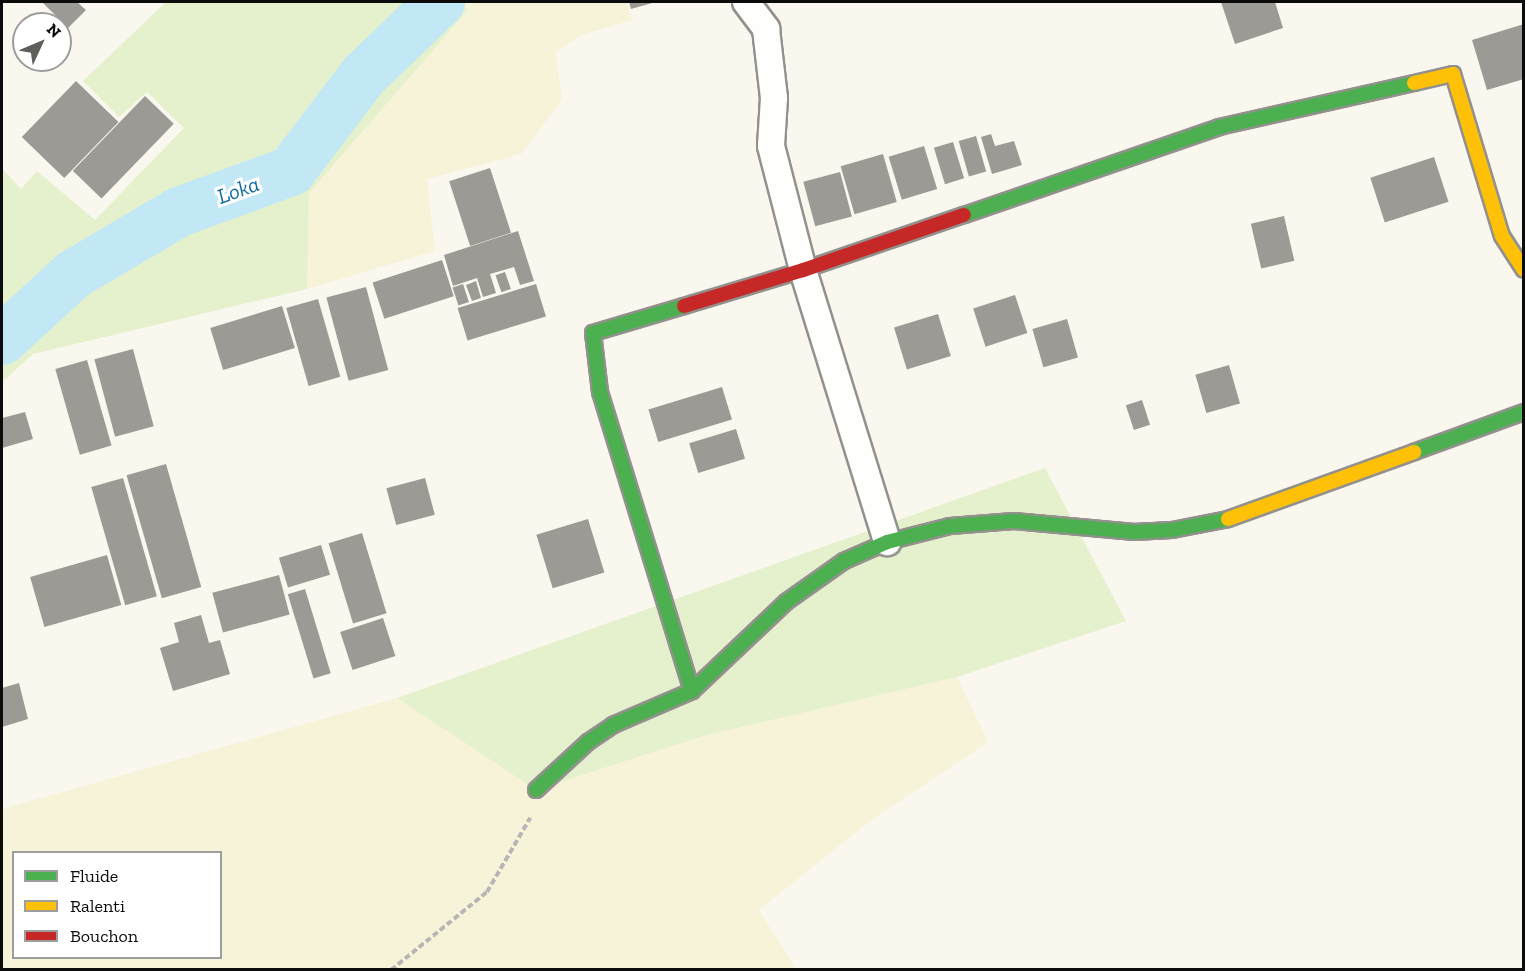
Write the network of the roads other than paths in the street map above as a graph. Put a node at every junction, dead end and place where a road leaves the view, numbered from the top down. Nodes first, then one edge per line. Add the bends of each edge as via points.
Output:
1 (746, 2) edge
2 (803, 270) junction
3 (1524, 270) edge
4 (1524, 412) edge
5 (887, 542) junction
6 (692, 691) junction
7 (536, 790) road end

1 - 2 street via 766,29 774,98 771,146
2 - 3 street via 1219,127 1453,74 1502,236
2 - 5 street
2 - 6 street via 593,333 600,392
4 - 5 street via 1225,520 1134,532 1014,521 950,526
5 - 6 street via 843,561 786,602
6 - 7 street via 613,725 588,742

